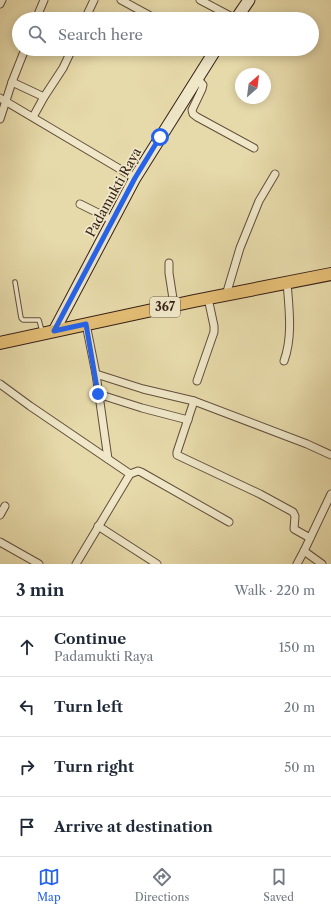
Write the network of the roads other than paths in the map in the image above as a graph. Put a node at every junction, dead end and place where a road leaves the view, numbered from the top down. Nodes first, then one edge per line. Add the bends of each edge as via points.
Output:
1 (2, 0) edge
2 (44, 0) edge
3 (94, 0) edge
4 (121, 0) edge
5 (200, 0) edge
6 (244, 2) edge
7 (0, 4) edge
8 (39, 12) edge
9 (88, 12) edge
10 (143, 12) edge
11 (223, 12) edge
12 (239, 12) edge
13 (22, 56) edge
14 (69, 56) edge
15 (210, 56) edge
16 (197, 78) junction
17 (12, 82) junction
18 (44, 97) junction
19 (3, 100) edge
20 (33, 117) junction
21 (0, 119) edge
22 (254, 148) dead end
23 (275, 174) dead end
24 (135, 178) junction
25 (80, 204) dead end
26 (112, 220) junction
27 (169, 263) dead end
28 (331, 274) edge
29 (15, 282) dead end
30 (287, 282) junction
31 (226, 295) junction
32 (208, 298) junction
33 (174, 305) junction
34 (86, 324) junction
35 (48, 333) junction
36 (0, 343) edge
37 (284, 361) dead end
38 (96, 374) junction
39 (197, 381) dead end
40 (0, 384) edge
41 (98, 394) junction
42 (194, 401) junction
43 (188, 420) junction
44 (331, 455) edge
45 (108, 459) junction
46 (130, 474) junction
47 (331, 494) edge
48 (5, 506) dead end
49 (0, 515) edge
50 (229, 522) dead end
51 (98, 526) junction
52 (310, 538) junction
53 (0, 542) edge
54 (304, 551) junction
55 (39, 564) edge
56 (76, 564) edge
57 (157, 564) edge
58 (297, 564) edge
59 (322, 564) edge

1 - 7 street
2 - 8 street
3 - 9 street
4 - 10 street
5 - 11 street
6 - 12 street
13 - 17 street
14 - 18 street
15 - 16 street, Padamukti Raya
16 - 22 street via 202,89 192,110 193,114
16 - 24 street, Padamukti Raya
17 - 18 street
17 - 19 street
18 - 20 street
19 - 20 street
19 - 21 street
20 - 24 street
23 - 31 street via 259,201 240,248
24 - 26 street, Padamukti Raya
25 - 26 street
26 - 35 street, Padamukti Raya
27 - 33 street
28 - 30 main road, 367
29 - 35 lane via 21,318 40,321
30 - 31 main road, 367
30 - 37 street via 290,338
31 - 32 main road, 367
32 - 33 main road, 367
32 - 39 street via 214,332
33 - 34 main road, 367
34 - 35 main road, 367
34 - 38 street
35 - 36 main road, 367
38 - 41 street
38 - 42 street
40 - 45 street
41 - 43 street
41 - 45 street
42 - 43 street
42 - 44 street
43 - 52 street via 177,455 293,512 294,530
45 - 46 street
46 - 50 street via 141,472
46 - 51 street
47 - 52 street
48 - 49 street
51 - 56 street
51 - 57 street
52 - 54 street
53 - 55 street
54 - 58 street
54 - 59 street

